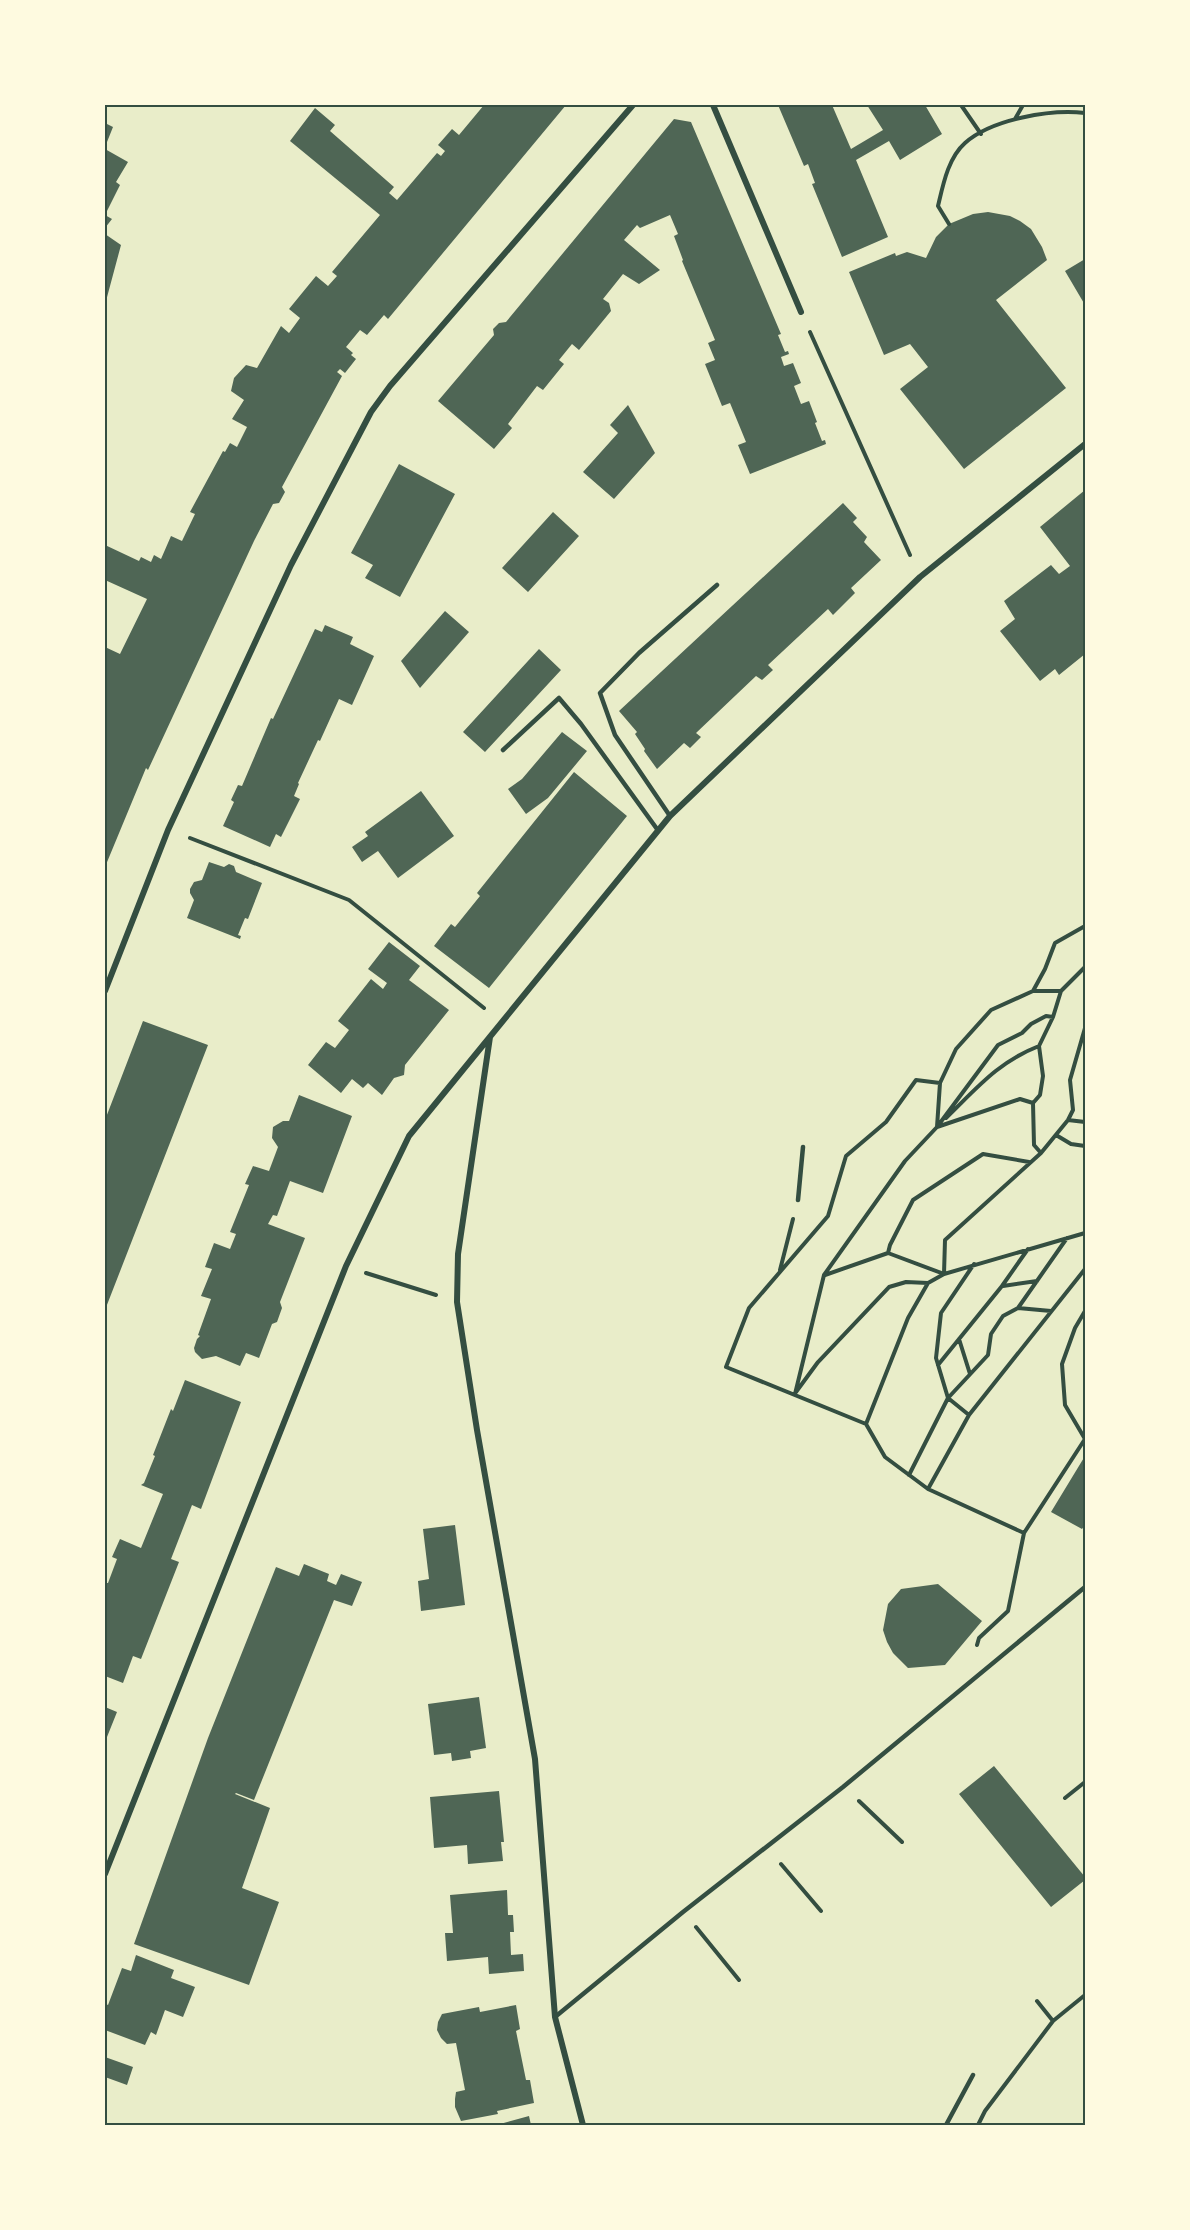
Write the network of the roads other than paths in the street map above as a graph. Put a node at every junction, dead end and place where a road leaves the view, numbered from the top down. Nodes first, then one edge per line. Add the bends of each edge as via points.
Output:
1 (633, 105) edge
2 (713, 105) edge
3 (801, 312) road end
4 (1085, 444) edge
5 (717, 585) dead end
6 (503, 750) dead end
7 (670, 816) junction
8 (657, 829) junction
9 (105, 991) edge
10 (490, 1037) junction
11 (803, 1146) dead end
12 (798, 1200) road end
13 (1085, 1587) edge
14 (105, 1874) edge
15 (555, 2018) junction
16 (973, 2075) dead end
17 (584, 2125) edge
18 (946, 2125) edge

1 - 9 street via 371,412 291,565 178,808
2 - 3 street
4 - 7 street via 920,577
5 - 7 lane via 600,693 615,735
6 - 8 lane via 559,698
7 - 8 street
8 - 10 street
10 - 14 street via 409,1136 346,1266
10 - 15 street via 458,1254 457,1302 535,1759
11 - 12 lane
13 - 15 lane
15 - 17 street
16 - 18 lane

